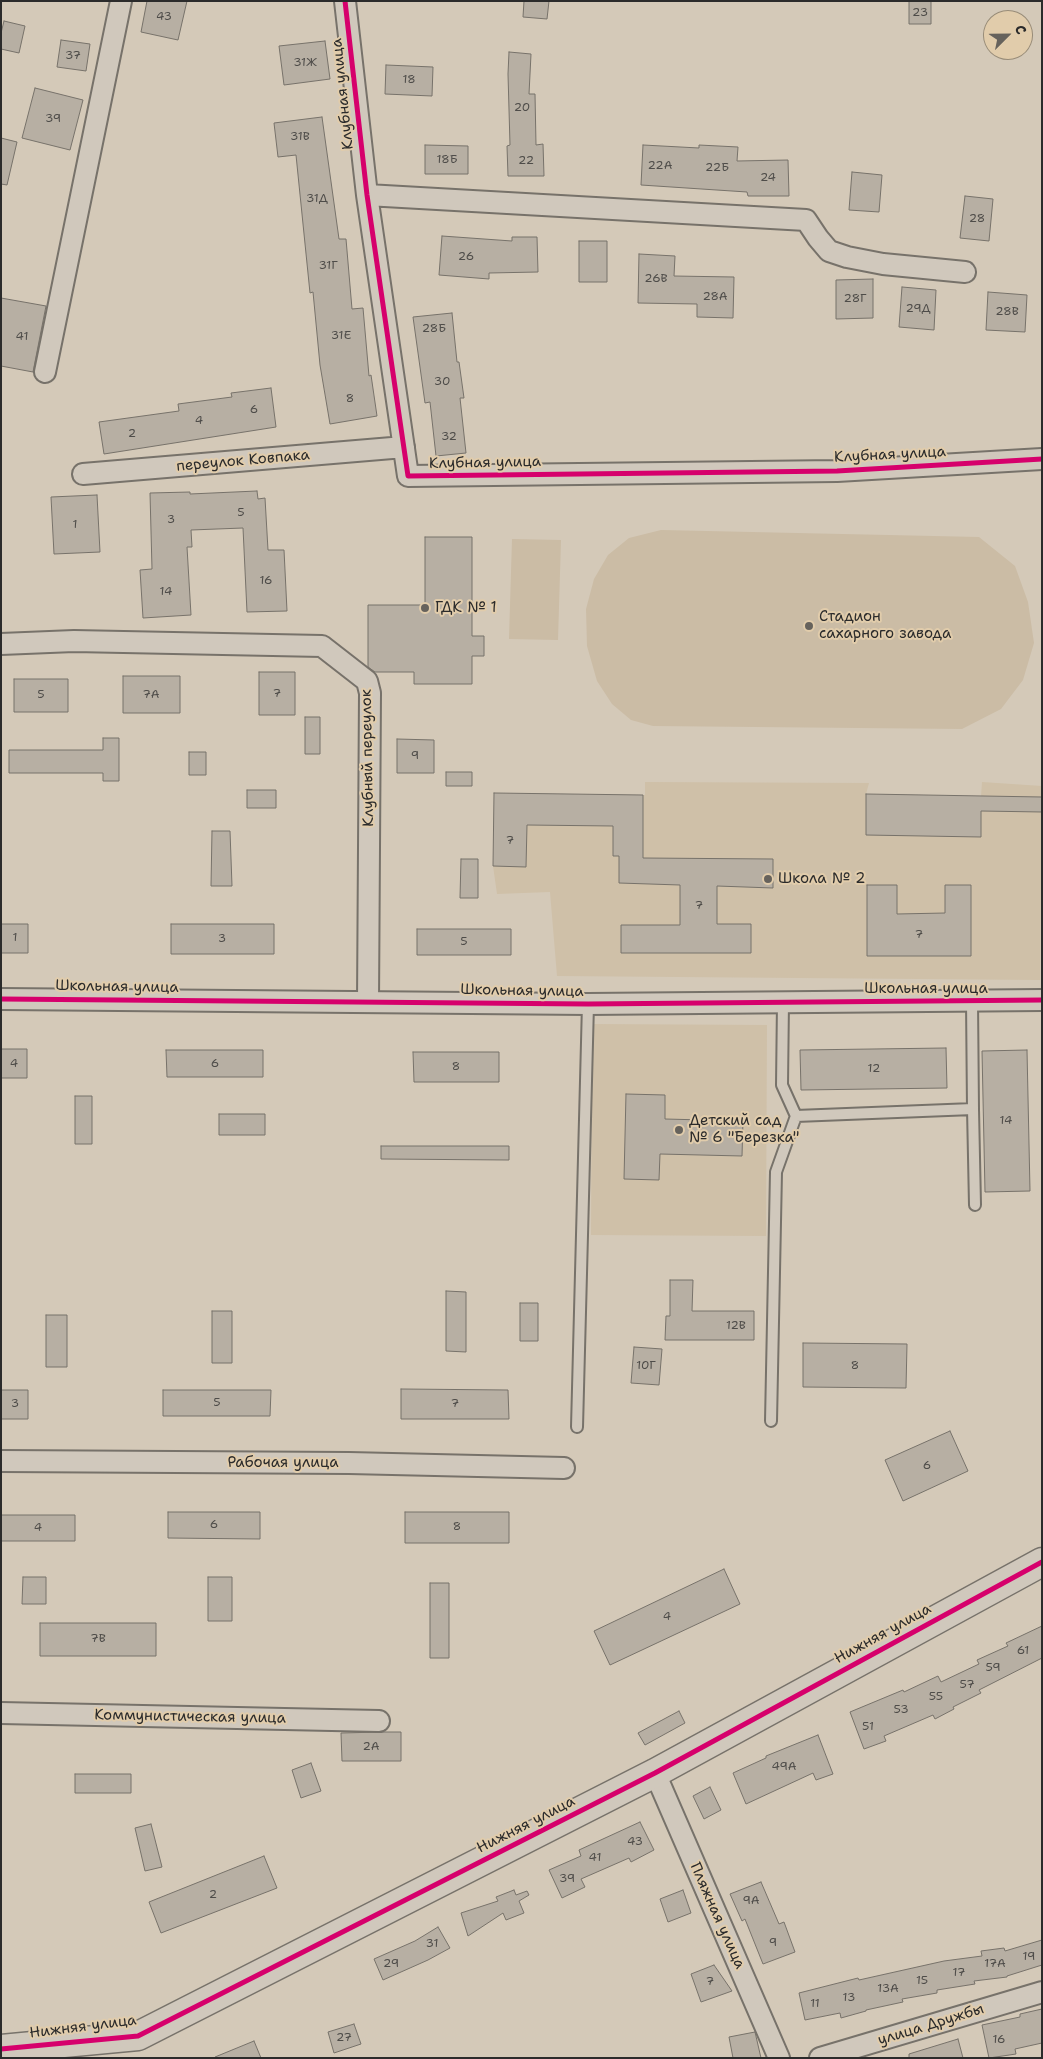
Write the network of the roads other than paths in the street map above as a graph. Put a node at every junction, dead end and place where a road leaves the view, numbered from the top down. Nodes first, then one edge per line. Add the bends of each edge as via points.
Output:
1 (121, 1) edge
2 (345, 1) edge
3 (367, 195) junction
4 (965, 272) dead end
5 (45, 372) dead end
6 (404, 447) junction
7 (1042, 459) edge
8 (83, 474) dead end
9 (1, 644) edge
10 (1, 999) edge
11 (1042, 1000) edge
12 (972, 1001) junction
13 (368, 1002) junction
14 (782, 1002) junction
15 (588, 1004) junction
16 (974, 1109) junction
17 (796, 1116) junction
18 (976, 1205) dead end
19 (771, 1421) dead end
20 (576, 1427) dead end
21 (1, 1462) edge
22 (564, 1468) dead end
23 (1042, 1562) edge
24 (1, 1713) edge
25 (379, 1721) dead end
26 (655, 1773) junction
27 (1042, 1992) edge
28 (1, 2049) edge
29 (779, 2058) edge
30 (820, 2058) edge

1 - 5 street
2 - 3 street, Клубная улица
3 - 4 street via 806,220 830,251 847,257
3 - 6 street, Клубная улица
6 - 7 street, Клубная улица via 408,476 837,471
6 - 8 street, переулок Ковпака
9 - 13 street, Клубный переулок via 74,641 322,646 367,681 370,694
10 - 13 street, Школьная улица
11 - 12 street, Школьная улица
12 - 14 street, Школьная улица
12 - 16 lane
13 - 15 street, Школьная улица
14 - 15 street, Школьная улица
14 - 17 lane via 782,1085
15 - 20 lane
16 - 17 lane
16 - 18 lane
17 - 19 lane via 776,1172
21 - 22 street, Рабочая улица via 349,1463
23 - 26 street, Нижняя улица
24 - 25 street, Коммунистическая улица
26 - 28 street, Нижняя улица via 138,2036
26 - 29 street, Пляжная улица
27 - 30 street, улица Дружбы

